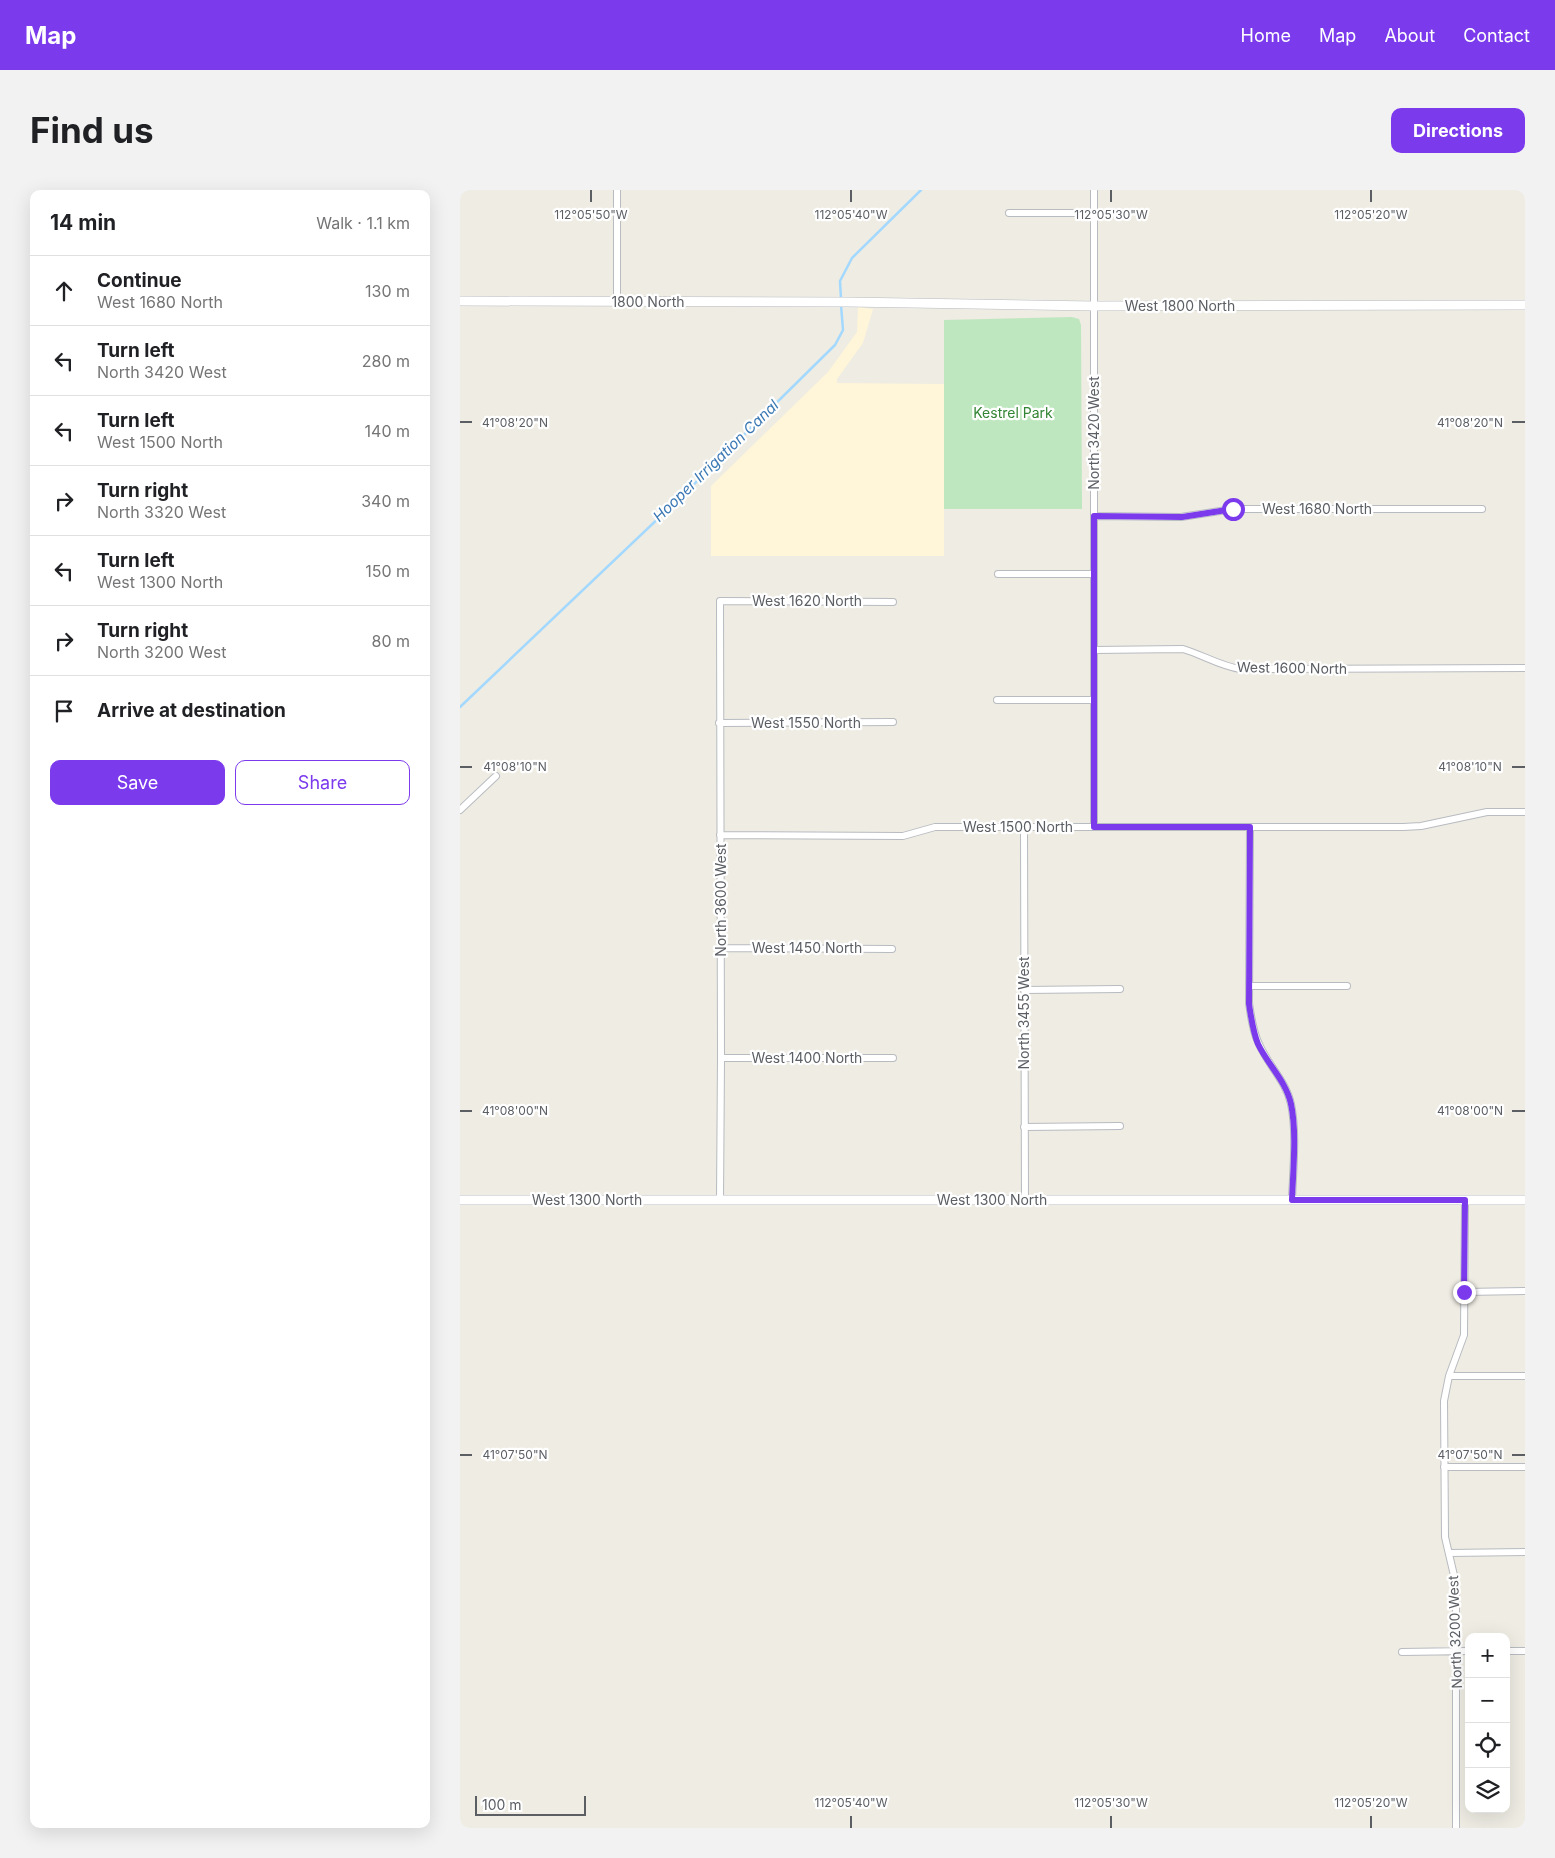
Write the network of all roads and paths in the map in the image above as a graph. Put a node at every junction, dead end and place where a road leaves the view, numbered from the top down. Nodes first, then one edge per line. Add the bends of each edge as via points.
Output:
1 (616, 190) edge
2 (1094, 190) edge
3 (1009, 213) dead end
4 (1094, 213) junction
5 (460, 301) edge
6 (617, 302) junction
7 (836, 302) joint
8 (1525, 305) edge
9 (1094, 306) junction
10 (1482, 509) dead end
11 (1094, 516) junction
12 (998, 574) dead end
13 (1094, 574) junction
14 (720, 601) joint
15 (893, 602) dead end
16 (1094, 650) junction
17 (1525, 668) edge
18 (997, 700) dead end
19 (1094, 700) junction
20 (893, 722) dead end
21 (719, 723) junction
22 (496, 776) dead end
23 (460, 810) edge
24 (1525, 812) edge
25 (1024, 827) junction
26 (1094, 827) junction
27 (1250, 827) junction
28 (720, 836) junction
29 (721, 948) junction
30 (892, 949) dead end
31 (1249, 986) junction
32 (1347, 986) dead end
33 (1024, 990) junction
34 (1120, 990) dead end
35 (721, 1058) junction
36 (893, 1058) dead end
37 (1120, 1126) dead end
38 (1024, 1127) junction
39 (460, 1200) edge
40 (720, 1200) junction
41 (1024, 1200) junction
42 (1292, 1200) junction
43 (1465, 1200) junction
44 (1525, 1200) edge
45 (1525, 1291) edge
46 (1464, 1292) junction
47 (1449, 1376) junction
48 (1525, 1376) edge
49 (1444, 1467) junction
50 (1525, 1467) edge
51 (1525, 1552) edge
52 (1449, 1553) junction
53 (1456, 1651) junction
54 (1465, 1651) edge
55 (1510, 1651) edge
56 (1525, 1651) edge
57 (1402, 1652) dead end
58 (1456, 1828) edge

1 - 6 street
2 - 4 street, North 3420 West
3 - 4 street
4 - 9 street, North 3420 West
5 - 6 street, 1800 North
6 - 7 street, 1800 North
7 - 9 street, West 1800 North
8 - 9 street, West 1800 North
9 - 11 street, North 3420 West
10 - 11 street, West 1680 North via 1233,509 1182,517
11 - 13 street, North 3420 West
12 - 13 street
13 - 16 street, North 3420 West
14 - 15 street, West 1620 North
14 - 21 street, North 3600 West
16 - 17 street, West 1600 North via 1182,649 1226,667 1240,669
16 - 19 street, North 3420 West
18 - 19 street
19 - 26 street, North 3420 West
20 - 21 street, West 1550 North
21 - 28 street, North 3600 West
22 - 23 street
24 - 27 street, West 1500 North via 1487,812 1403,827
25 - 26 street, West 1500 North
25 - 28 street, West 1500 North via 936,826 903,836
25 - 33 street, North 3455 West
26 - 27 street, West 1500 North
27 - 31 street
28 - 29 street, North 3600 West
29 - 30 street, West 1450 North
29 - 35 street, North 3600 West
31 - 32 street
31 - 42 street via 1252,1022 1258,1043 1291,1104
33 - 34 street
33 - 38 street, North 3455 West
35 - 36 street, West 1400 North
35 - 40 street, North 3600 West
37 - 38 street
38 - 41 street, North 3455 West
39 - 40 street, West 1300 North
40 - 41 street, West 1300 North
41 - 42 street, West 1300 North
42 - 43 street, West 1300 North
43 - 44 street, West 1300 North
43 - 46 street, North 3200 West
45 - 46 street
46 - 47 street, North 3200 West via 1464,1336
47 - 48 street
47 - 49 street, North 3200 West via 1444,1401
49 - 50 street
49 - 52 street, North 3200 West via 1445,1537
51 - 52 street
52 - 53 street, North 3200 West via 1456,1584
53 - 54 street
53 - 57 street
53 - 58 street, North 3200 West
55 - 56 street

